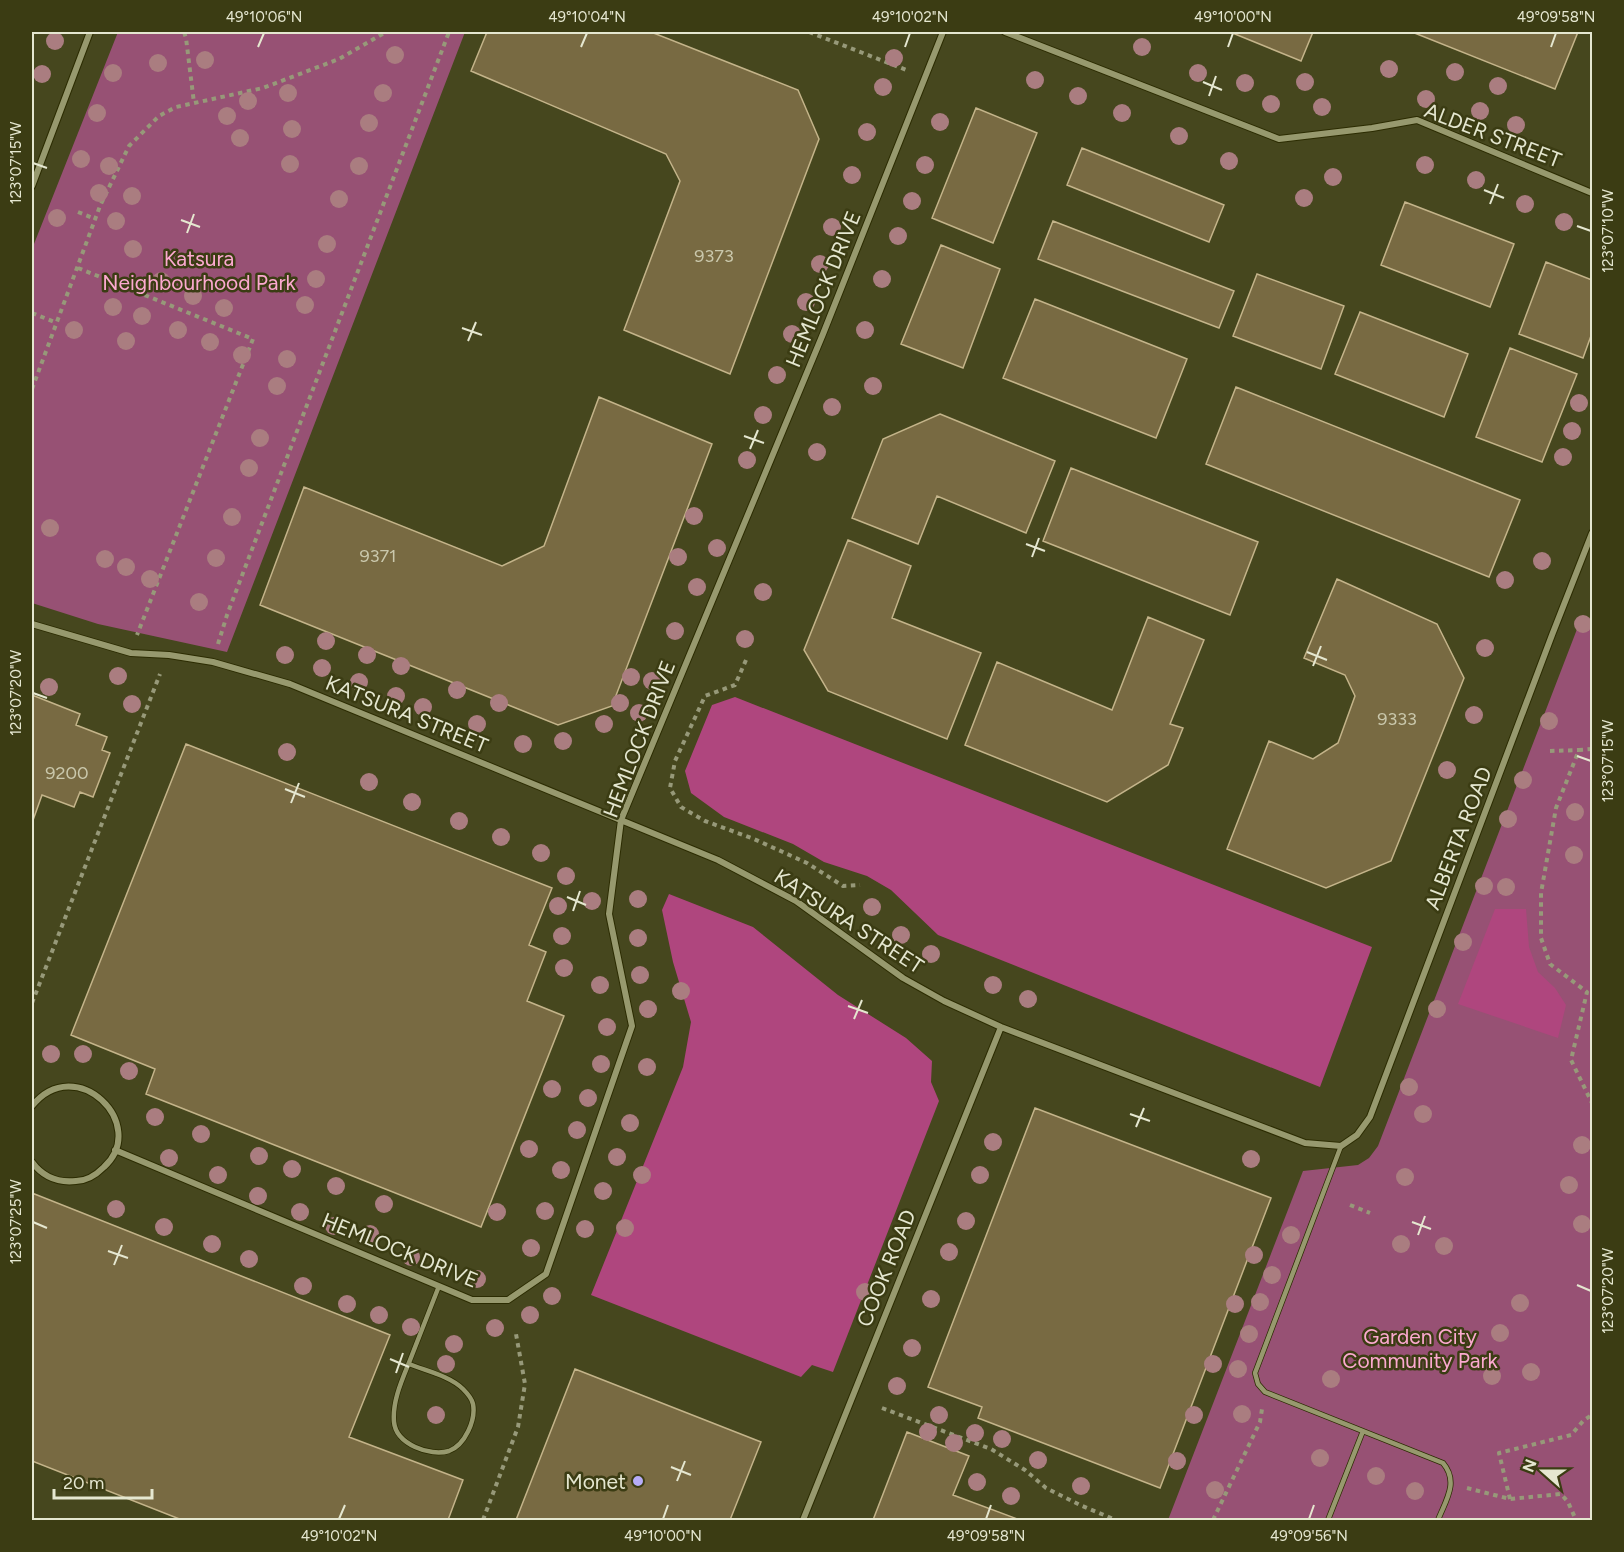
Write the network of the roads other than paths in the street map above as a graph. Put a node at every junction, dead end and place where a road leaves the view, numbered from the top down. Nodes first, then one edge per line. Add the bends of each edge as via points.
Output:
1 (90, 32) edge
2 (943, 32) edge
3 (1005, 32) edge
4 (32, 186) edge
5 (1593, 193) edge
6 (1593, 533) edge
7 (32, 624) edge
8 (621, 820) junction
9 (1001, 1027) junction
10 (32, 1106) edge
11 (1341, 1146) junction
12 (115, 1150) junction
13 (32, 1162) edge
14 (439, 1286) junction
15 (409, 1364) junction
16 (1363, 1431) junction
17 (803, 1521) edge
18 (1328, 1521) edge
19 (1438, 1521) edge

1 - 4 street
2 - 8 street, HEMLOCK DRIVE via 823,334
3 - 5 street, ALDER STREET via 1279,139 1417,120
6 - 11 street, ALBERTA ROAD via 1370,1117 1357,1135
7 - 8 street, KATSURA STREET via 131,653 213,662 290,684
8 - 9 street, KATSURA STREET via 718,860 795,901 903,978
8 - 14 street, HEMLOCK DRIVE via 609,914 632,1026 546,1274 508,1300 472,1300
9 - 11 street, KATSURA STREET via 1305,1143
9 - 17 street, COOK ROAD
10 - 12 street via 51,1090 66,1086 96,1094 115,1119
11 - 16 lane via 1255,1373 1265,1392
12 - 13 street via 96,1175 81,1181 50,1178
12 - 14 street, HEMLOCK DRIVE
14 - 15 lane
15 - 15 lane via 396,1398 394,1422 398,1432 407,1442 423,1449 450,1450 468,1433 473,1404 462,1388
16 - 18 lane
16 - 19 lane via 1443,1463 1449,1470 1452,1484

